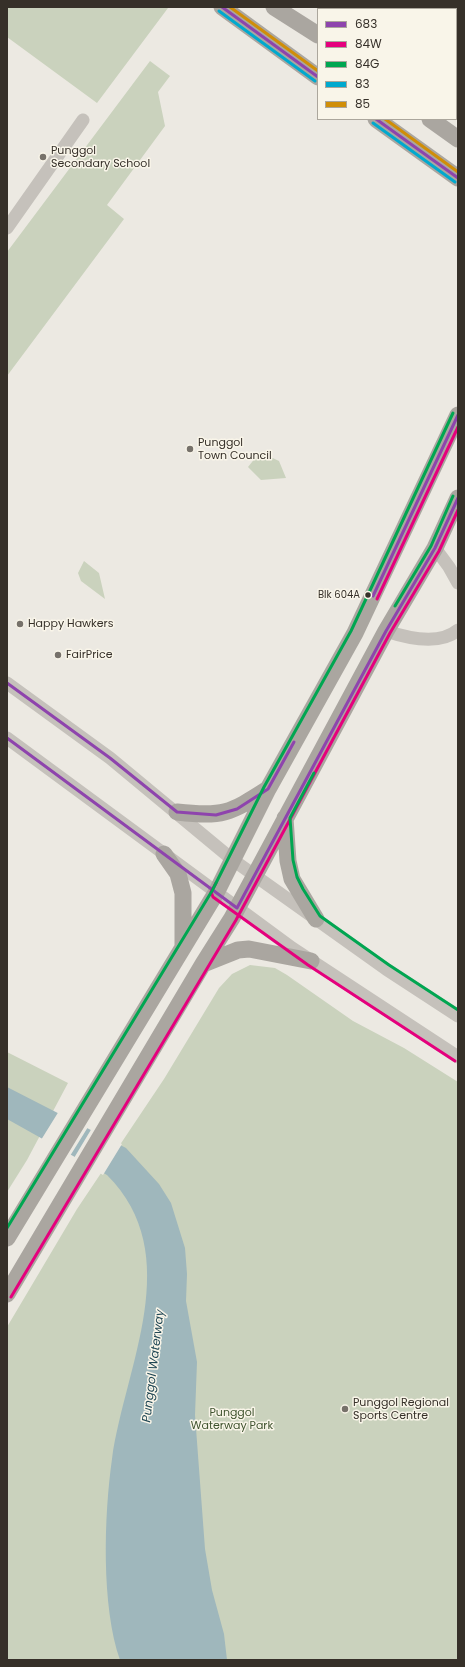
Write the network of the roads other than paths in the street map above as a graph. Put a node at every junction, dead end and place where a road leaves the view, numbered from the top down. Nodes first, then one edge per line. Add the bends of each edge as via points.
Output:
1 (222, 7) edge
2 (274, 7) edge
3 (317, 34) edge
4 (317, 76) edge
5 (83, 120) dead end
6 (377, 120) edge
7 (431, 120) edge
8 (458, 139) edge
9 (458, 178) edge
10 (7, 228) edge
11 (458, 415) edge
12 (458, 498) edge
13 (435, 548) junction
14 (458, 583) edge
15 (458, 630) edge
16 (386, 631) junction
17 (7, 683) edge
18 (7, 738) edge
19 (268, 789) junction
20 (177, 812) junction
21 (285, 817) junction
22 (164, 854) junction
23 (233, 860) junction
24 (255, 875) junction
25 (216, 893) junction
26 (237, 908) junction
27 (316, 919) junction
28 (183, 948) junction
29 (311, 961) junction
30 (203, 964) junction
31 (458, 1016) edge
32 (458, 1058) edge
33 (9, 1234) edge
34 (7, 1294) edge

1 - 4 main road
2 - 3 main road
5 - 10 street
6 - 9 main road
7 - 8 main road
11 - 19 main road via 355,633
12 - 13 main road
13 - 14 street
13 - 16 main road
15 - 16 street via 437,639 404,637
16 - 21 main road
17 - 20 street via 110,758
18 - 22 street
19 - 20 main road via 237,809 224,813 216,815
19 - 23 main road
20 - 23 street
21 - 24 main road
21 - 27 main road via 288,861 292,878
22 - 25 street
22 - 28 main road via 178,874 183,893
23 - 24 street
23 - 25 main road
24 - 26 main road
24 - 27 street
25 - 26 street
25 - 28 main road
26 - 29 street
26 - 30 main road
27 - 31 street
28 - 33 main road
29 - 30 main road via 249,949
29 - 32 street
30 - 34 main road

